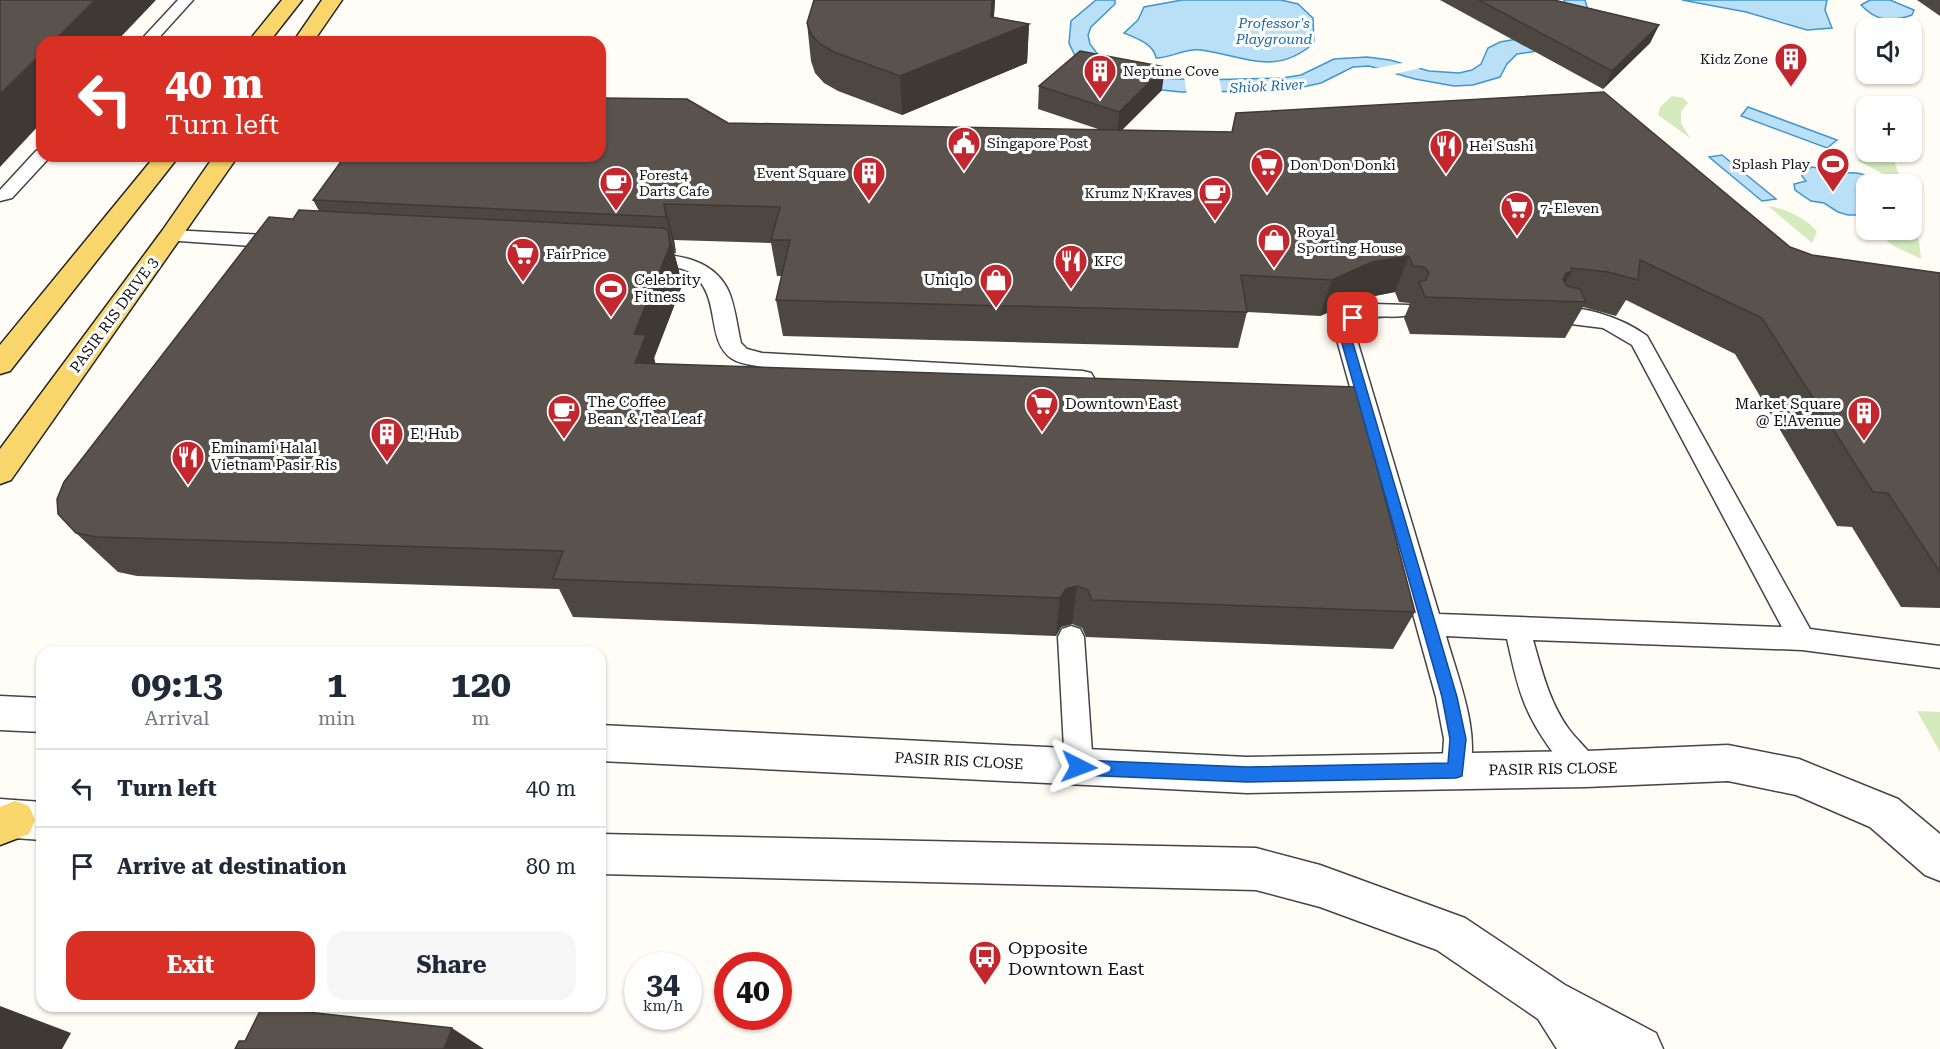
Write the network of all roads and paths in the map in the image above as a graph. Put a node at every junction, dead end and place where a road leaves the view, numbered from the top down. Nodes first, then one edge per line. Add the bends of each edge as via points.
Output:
1 (186, 0) edge
2 (292, 0) edge
3 (332, 0) edge
4 (153, 36) edge
5 (263, 36) edge
6 (307, 36) edge
7 (36, 162) edge
8 (162, 162) edge
9 (222, 162) edge
10 (0, 196) edge
11 (171, 236) junction
12 (299, 243) edge
13 (622, 258) edge
14 (1402, 310) dead end
15 (1556, 315) edge
16 (0, 364) edge
17 (1096, 379) edge
18 (0, 472) edge
19 (1431, 625) junction
20 (1517, 629) junction
21 (1071, 637) dead end
22 (1802, 639) junction
23 (1940, 657) edge
24 (0, 713) edge
25 (36, 715) edge
26 (606, 743) edge
27 (1079, 767) junction
28 (1586, 769) junction
29 (1456, 770) junction
30 (606, 854) edge
31 (1940, 861) edge
32 (1549, 1001) junction
33 (1585, 1049) edge
34 (1640, 1049) edge

1 - 4 lane
2 - 5 main road
3 - 6 main road
7 - 10 lane
8 - 16 main road
9 - 11 main road, PASIR RIS DRIVE 3
11 - 12 lane
11 - 18 main road, PASIR RIS DRIVE 3
13 - 17 lane via 677,261 698,269 718,290 730,346 740,355 762,360
14 - 19 lane via 1363,312 1347,328 1347,340
15 - 22 lane via 1605,320 1640,341
19 - 20 lane
19 - 29 lane via 1458,739
20 - 22 lane
20 - 28 lane via 1536,701 1559,738
21 - 27 lane
22 - 23 lane
24 - 25 street
26 - 27 street, PASIR RIS CLOSE
27 - 29 street, PASIR RIS CLOSE via 1247,775
28 - 29 street, PASIR RIS CLOSE
28 - 31 street, PASIR RIS CLOSE via 1728,763 1799,777 1884,813
30 - 32 street via 1256,869 1320,886 1450,933
32 - 33 street
32 - 34 street

